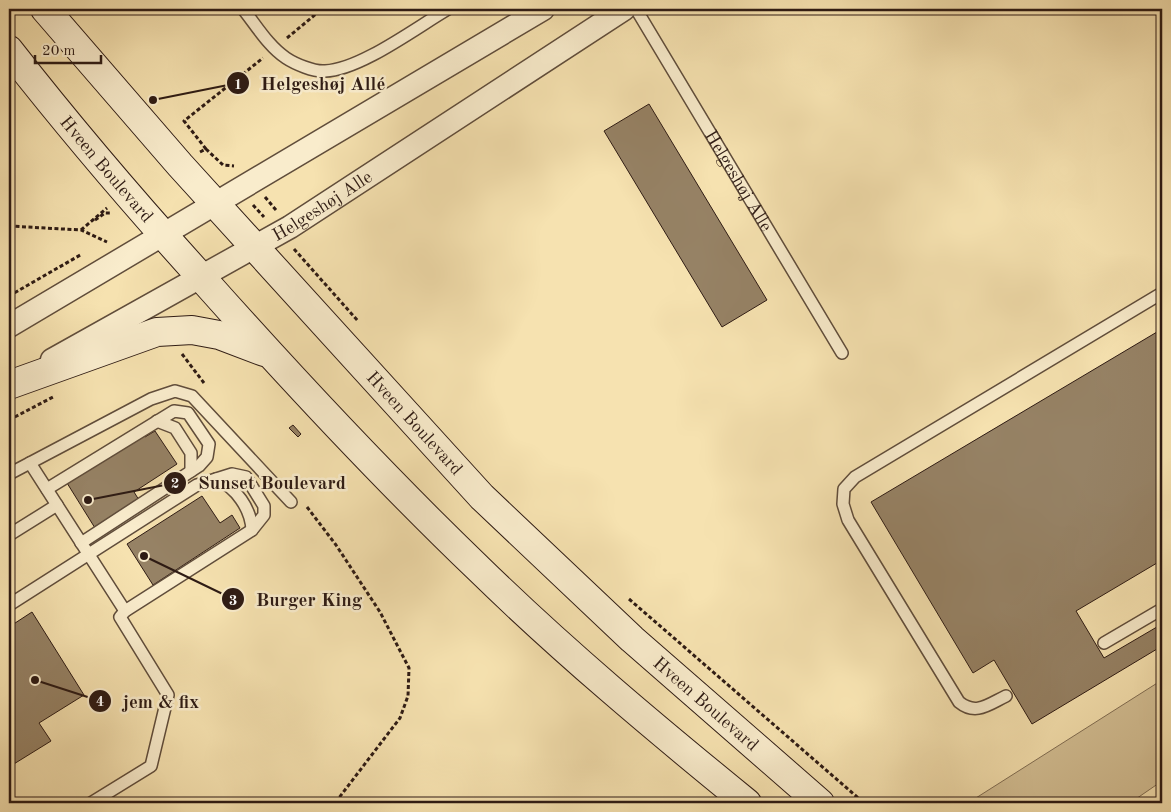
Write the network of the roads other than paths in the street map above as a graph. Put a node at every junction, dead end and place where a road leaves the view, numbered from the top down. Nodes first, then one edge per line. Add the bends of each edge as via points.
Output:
1 (45, 9) edge
2 (243, 9) edge
3 (448, 9) edge
4 (543, 9) edge
5 (624, 9) edge
6 (636, 9) edge
7 (9, 50) edge
8 (215, 203) junction
9 (162, 234) junction
10 (254, 247) junction
11 (201, 277) junction
12 (1162, 293) edge
13 (9, 326) edge
14 (842, 353) dead end
15 (269, 354) junction
16 (9, 385) edge
17 (156, 421) junction
18 (30, 462) junction
19 (191, 471) junction
20 (9, 474) edge
21 (216, 479) junction
22 (47, 489) junction
23 (290, 502) dead end
24 (57, 505) junction
25 (252, 530) junction
26 (9, 535) edge
27 (81, 542) junction
28 (89, 555) junction
29 (9, 605) edge
30 (1162, 610) edge
31 (125, 611) junction
32 (1104, 644) dead end
33 (1006, 696) dead end
34 (91, 803) edge
35 (747, 803) edge
36 (820, 803) edge

1 - 8 street, Hveen Boulevard
2 - 3 lane via 274,48 299,64 325,72 355,64
4 - 8 street
5 - 10 street, Helgeshøj Alle
6 - 14 lane, Helgeshøj Alle
7 - 9 street, Hveen Boulevard
8 - 9 street
8 - 10 street, Hveen Boulevard
9 - 11 street, Hveen Boulevard
9 - 13 street
10 - 11 street, Helgeshøj Alle
10 - 36 street, Hveen Boulevard via 482,497 632,639
11 - 15 street, Hveen Boulevard
11 - 16 street, Helgeshøj Alle
12 - 33 lane via 855,477 844,489 843,504 848,520 959,702 967,709 978,710
15 - 16 street via 192,330 157,332
15 - 35 street, Hveen Boulevard via 411,503 481,571 593,675
17 - 19 lane via 175,428 191,453
17 - 19 lane via 174,411 188,413 209,444 203,462
17 - 22 lane
18 - 20 lane
18 - 22 lane
18 - 23 lane via 151,399 174,391 192,396
19 - 27 lane
21 - 25 lane via 232,486 250,514
21 - 25 lane via 232,474 246,477 264,506 264,515
21 - 28 lane via 197,485
22 - 24 lane
24 - 26 lane
24 - 27 lane
25 - 31 lane
27 - 28 lane
28 - 29 lane
28 - 31 lane
30 - 32 lane
31 - 34 lane via 120,617 168,695 151,766

